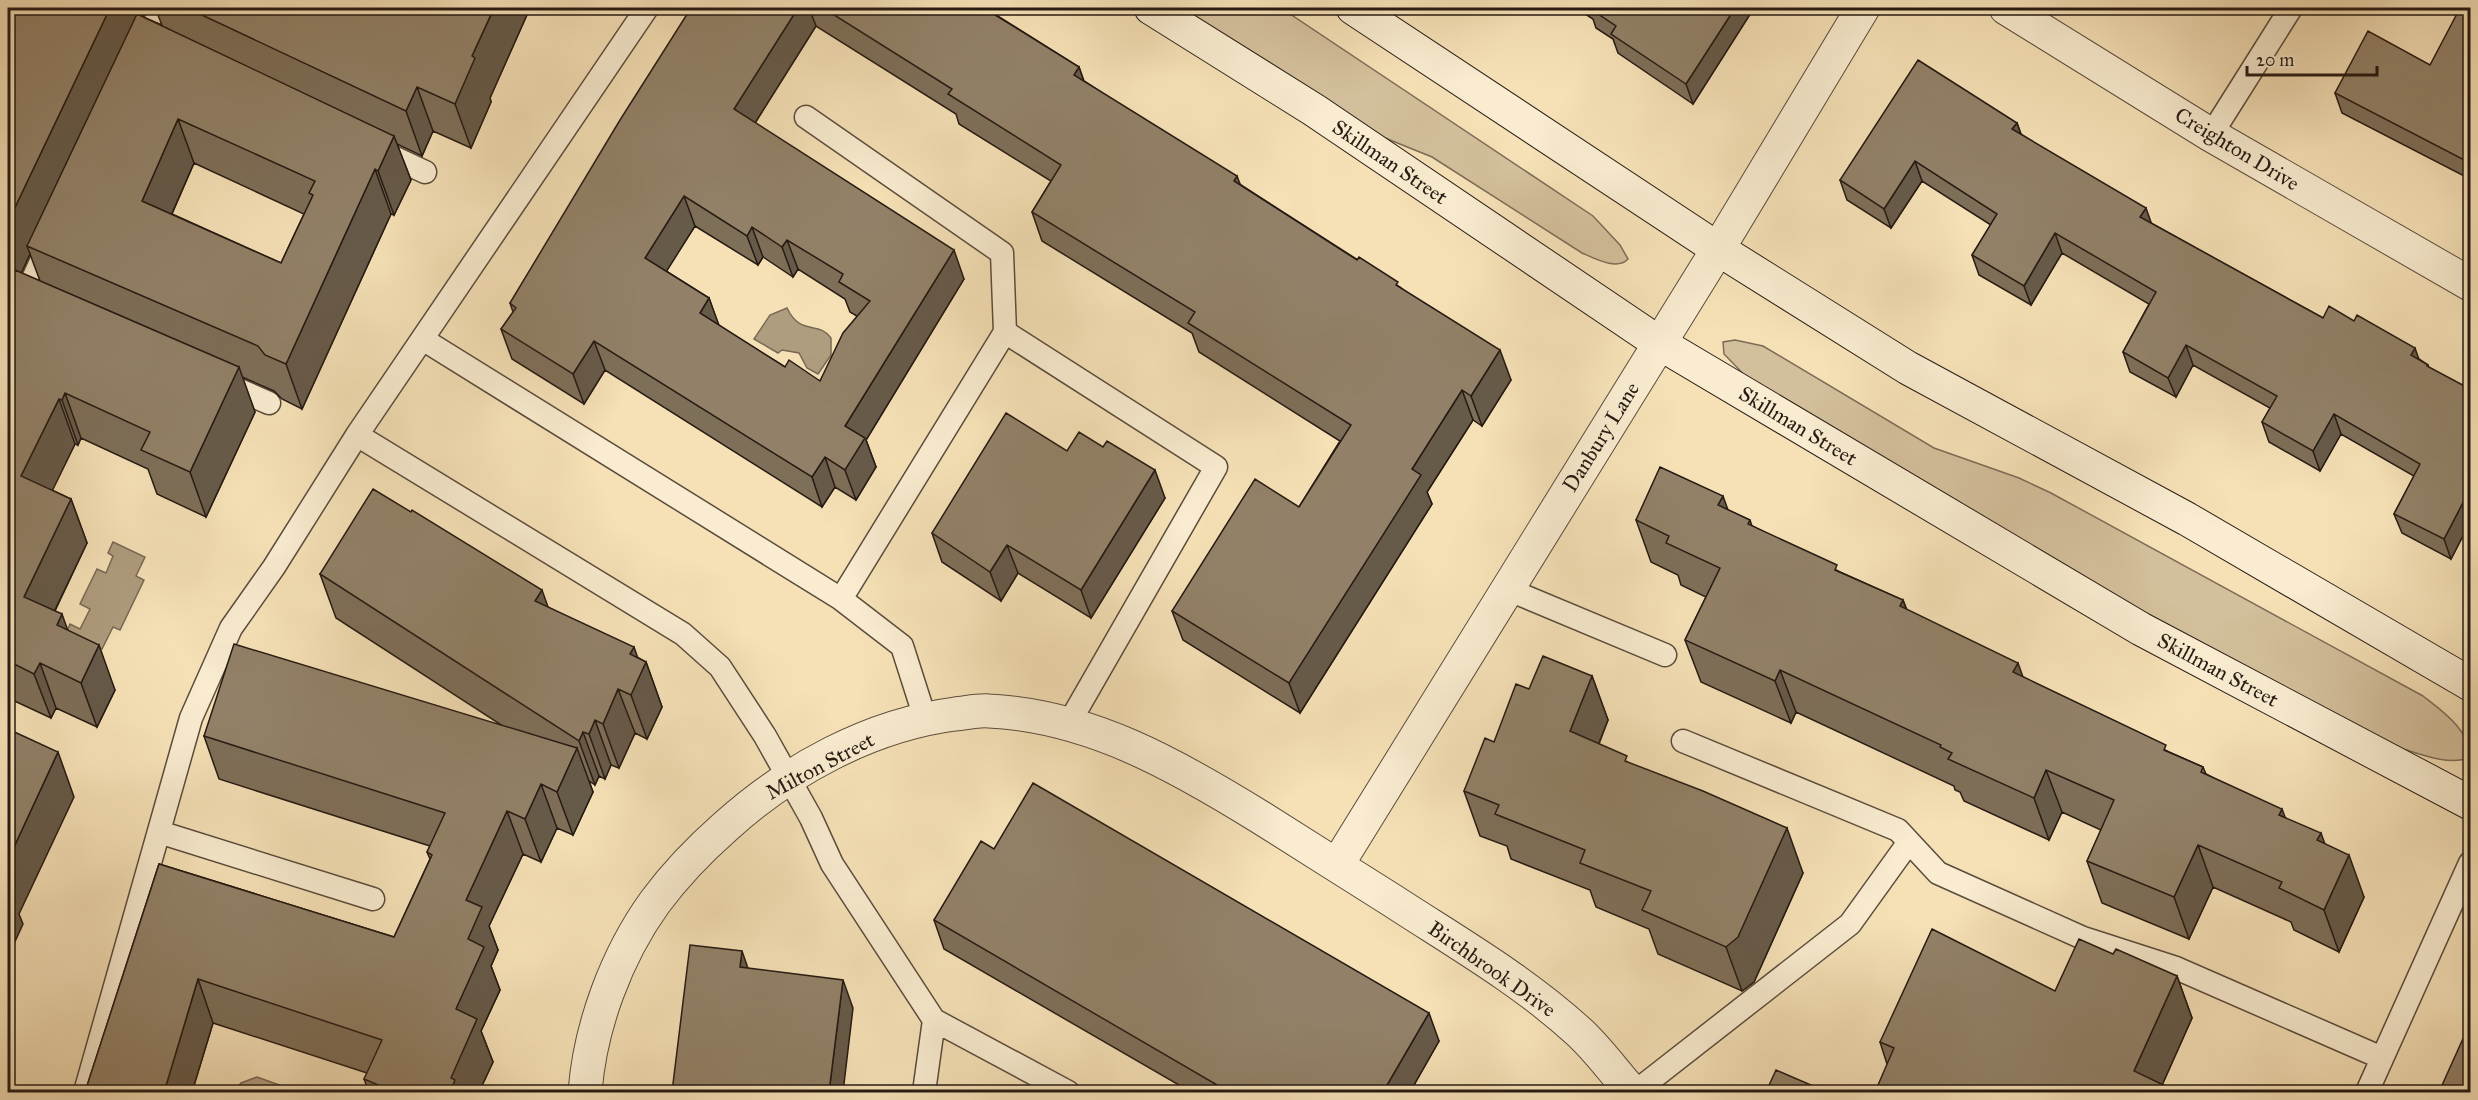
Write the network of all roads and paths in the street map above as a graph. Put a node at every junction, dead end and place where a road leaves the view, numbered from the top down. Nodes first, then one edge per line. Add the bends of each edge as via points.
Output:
1 (162, 8) edge
2 (647, 8) edge
3 (1151, 8) edge
4 (1353, 8) edge
5 (1863, 8) edge
6 (2006, 8) edge
7 (2291, 8) edge
8 (146, 40) junction
9 (168, 50) edge
10 (131, 72) edge
11 (806, 117) dead end
12 (2211, 135) junction
13 (361, 142) edge
14 (425, 172) dead end
15 (60, 222) edge
16 (1718, 249) junction
17 (2470, 284) edge
18 (24, 297) junction
19 (45, 306) edge
20 (1005, 332) junction
21 (8, 333) edge
22 (424, 340) junction
23 (1659, 343) junction
24 (205, 376) edge
25 (268, 403) edge
26 (357, 435) junction
27 (1507, 589) junction
28 (841, 599) junction
29 (1665, 655) dead end
30 (2470, 684) edge
31 (925, 718) junction
32 (1069, 723) junction
33 (1683, 741) dead end
34 (787, 778) junction
35 (2470, 803) edge
36 (159, 832) junction
37 (1909, 842) junction
38 (2470, 863) edge
39 (1337, 865) junction
40 (373, 899) dead end
41 (934, 1020) junction
42 (2382, 1058) junction
43 (85, 1092) edge
44 (585, 1092) edge
45 (924, 1092) edge
46 (1068, 1092) edge
47 (1633, 1092) edge
48 (2367, 1092) edge

1 - 8 lane
2 - 22 lane
3 - 23 street, Skillman Street via 1314,110
4 - 16 street
5 - 16 street, Danbury Lane
6 - 12 street, Creighton Drive
7 - 12 lane
8 - 9 lane
8 - 10 lane
11 - 20 lane via 1002,253
12 - 17 street, Creighton Drive
13 - 14 lane
15 - 18 lane
16 - 23 street, Danbury Lane
16 - 30 street via 1908,368 2187,519
18 - 19 lane
18 - 21 lane
20 - 28 lane
20 - 32 lane via 1216,467
22 - 26 lane
22 - 28 lane
23 - 27 street, Danbury Lane
23 - 35 street, Skillman Street via 2141,629
24 - 25 lane
26 - 34 lane via 683,634 720,667
26 - 36 lane via 231,628 191,718
27 - 29 lane
27 - 39 street, Danbury Lane
28 - 31 lane via 902,646
31 - 32 street, Milton Street via 987,711
31 - 34 street, Milton Street via 855,743
32 - 39 street, Milton Street via 1184,770
33 - 37 lane via 1898,830
34 - 41 lane via 832,864
34 - 44 street, Milton Street via 753,801 703,847 655,902 606,996
36 - 40 lane
36 - 43 lane
37 - 42 lane via 1938,873 2083,938 2176,968
37 - 47 lane via 1850,924
38 - 42 lane
39 - 47 street, Birchbrook Drive via 1525,988 1580,1033
41 - 45 lane
41 - 46 lane
42 - 48 lane

